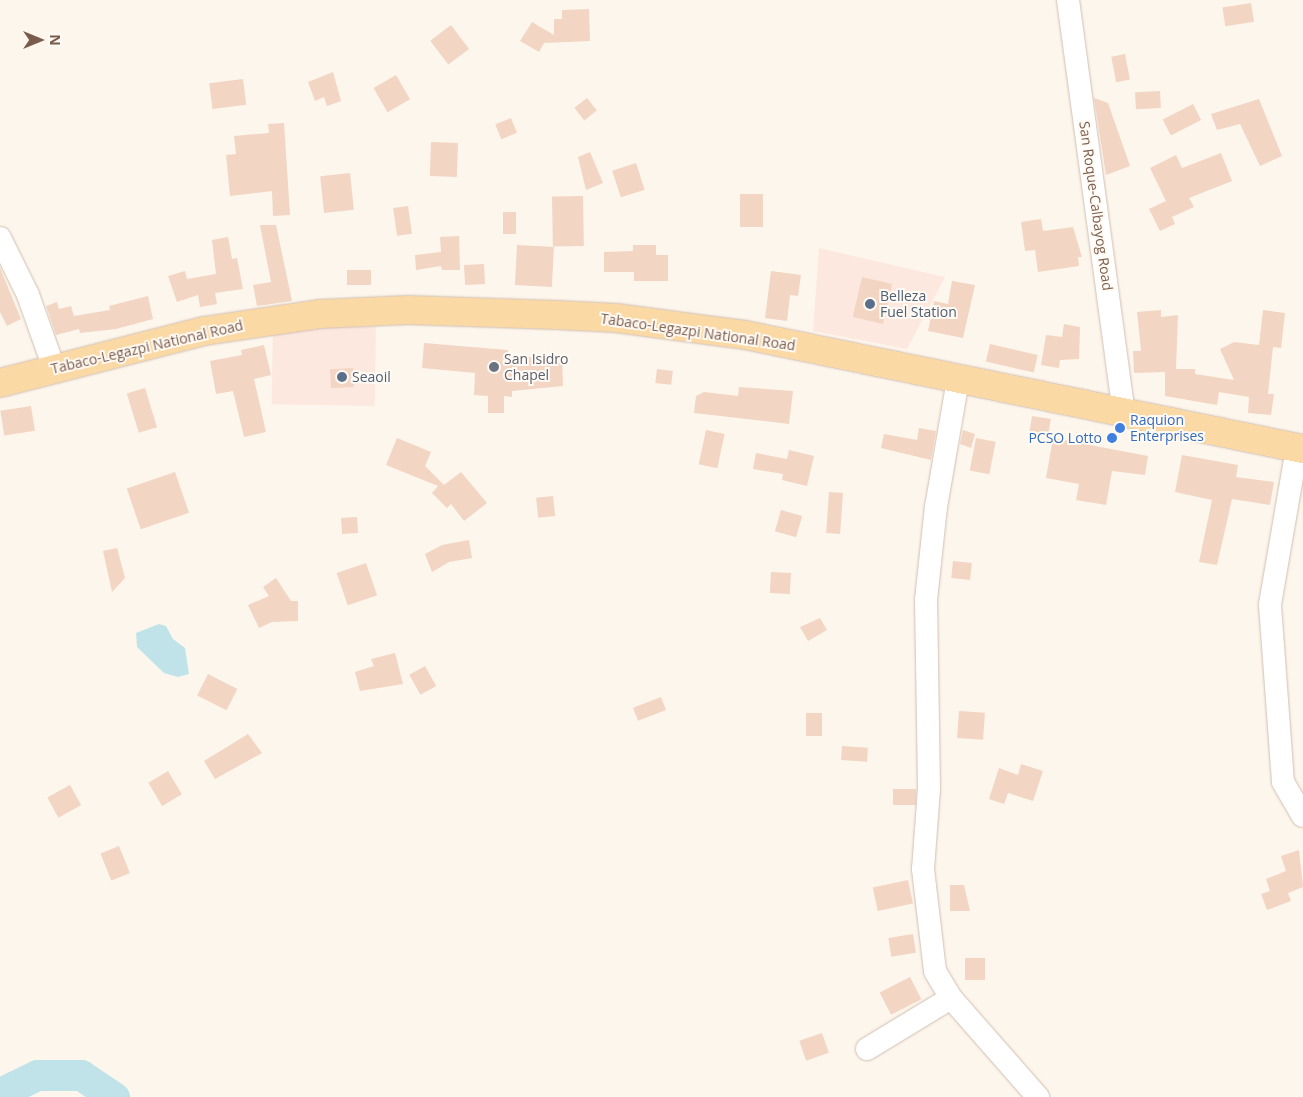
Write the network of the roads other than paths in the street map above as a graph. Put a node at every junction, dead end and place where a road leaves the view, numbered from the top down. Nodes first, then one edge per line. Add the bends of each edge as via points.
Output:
1 (1068, 0) edge
2 (0, 238) edge
3 (54, 368) junction
4 (958, 378) junction
5 (0, 383) edge
6 (1124, 413) junction
7 (1300, 448) edge
8 (1303, 816) edge
9 (951, 998) junction
10 (867, 1049) dead end
11 (1038, 1097) edge

1 - 6 street, San Roque-Calbayog Road
2 - 3 street via 28,295
3 - 4 main road, Tabaco-Legazpi National Road via 249,323 319,314 408,310 616,318 744,335
3 - 5 main road, Tabaco-Legazpi National Road
4 - 6 main road, Tabaco-Legazpi National Road
4 - 9 street via 936,507 926,600 929,790 923,869 935,971
6 - 7 main road, Tabaco-Legazpi National Road
7 - 8 street via 1270,605 1283,782
9 - 10 street
9 - 11 street

